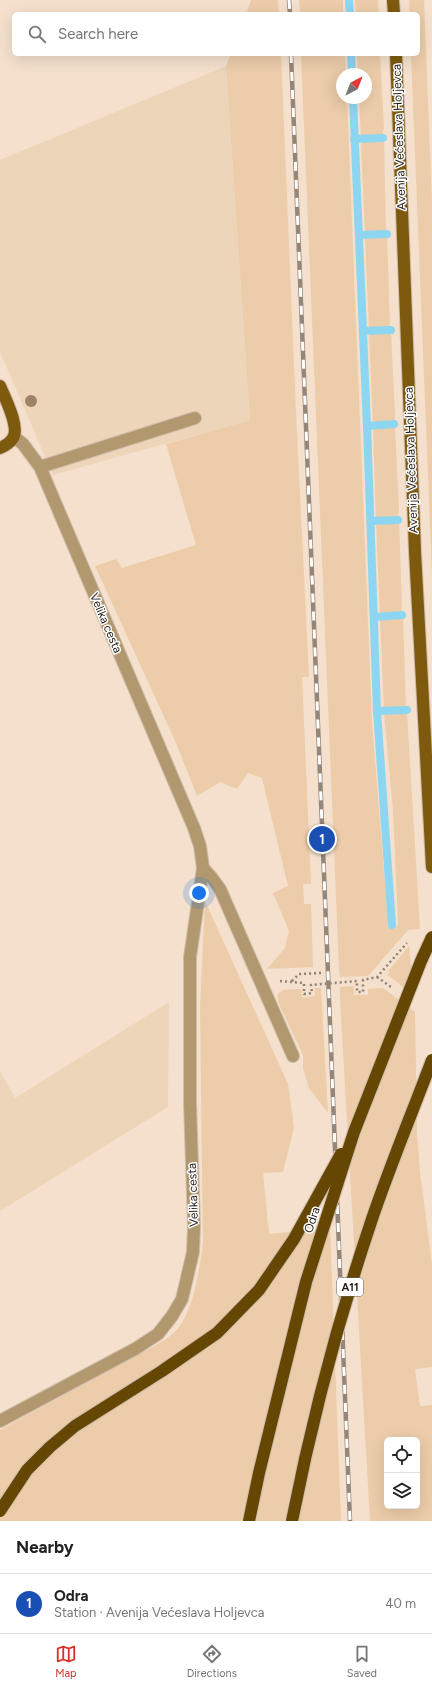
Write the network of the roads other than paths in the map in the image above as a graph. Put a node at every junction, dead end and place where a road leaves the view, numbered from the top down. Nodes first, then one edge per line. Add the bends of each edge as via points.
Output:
1 (394, 0) edge
2 (394, 12) edge
3 (396, 56) edge
4 (0, 386) edge
5 (195, 418) dead end
6 (14, 437) junction
7 (0, 448) edge
8 (40, 467) junction
9 (432, 867) edge
10 (202, 868) junction
11 (432, 937) edge
12 (293, 1056) dead end
13 (432, 1060) edge
14 (354, 1132) junction
15 (0, 1421) edge
16 (0, 1511) edge
17 (249, 1521) edge
18 (292, 1521) edge

1 - 2 main road
3 - 9 main road, Avenija Većeslava Holjevca via 415,552
4 - 6 main road via 12,417
5 - 8 street
6 - 7 main road
6 - 8 street, Velika cesta via 23,444
8 - 10 street, Velika cesta via 194,828 200,846
10 - 12 street via 220,889
10 - 15 street, Velika cesta via 190,957 193,1252 182,1298 158,1334
11 - 14 highway, Odra, bridge
13 - 18 highway, A11, bridge via 372,1217 350,1287 327,1370
14 - 16 highway, bridge via 294,1239 259,1290 217,1333 76,1426 50,1447 27,1470
14 - 17 highway, Odra, bridge via 306,1282

